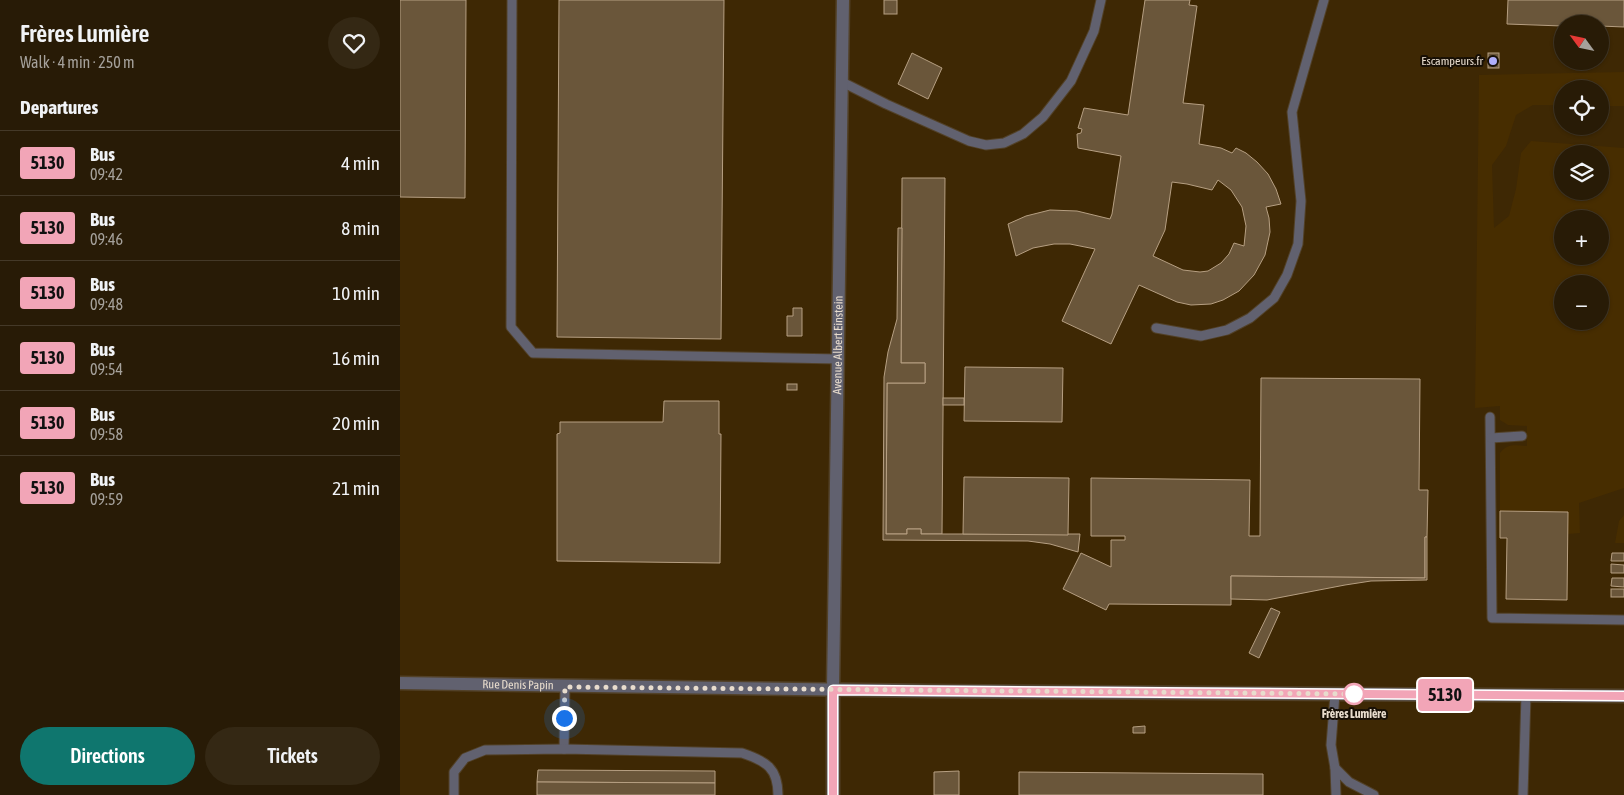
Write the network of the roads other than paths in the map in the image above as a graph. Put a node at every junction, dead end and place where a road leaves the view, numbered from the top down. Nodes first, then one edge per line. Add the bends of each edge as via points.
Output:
1 (512, 0) edge
2 (842, 0) edge
3 (1101, 0) edge
4 (1324, 0) edge
5 (842, 82) junction
6 (1156, 328) dead end
7 (839, 359) junction
8 (1490, 416) dead end
9 (1522, 436) dead end
10 (1490, 438) junction
11 (1624, 620) edge
12 (400, 683) edge
13 (565, 687) junction
14 (833, 690) junction
15 (1335, 694) junction
16 (1526, 695) junction
17 (1624, 696) edge
18 (564, 749) junction
19 (1335, 768) junction
20 (454, 795) edge
21 (778, 795) edge
22 (833, 795) edge
23 (1336, 795) edge
24 (1374, 795) edge
25 (1523, 795) edge

1 - 7 lane via 511,327 532,354
2 - 5 street, Avenue Albert Einstein
3 - 5 lane via 1094,31 1071,81 1043,117 1024,134 1004,143 986,145 969,141
4 - 6 lane via 1292,112 1301,200 1298,244 1287,275 1274,298 1250,318 1228,330 1201,336
5 - 7 street, Avenue Albert Einstein
7 - 14 street, Avenue Albert Einstein
8 - 10 lane
9 - 10 lane
10 - 11 lane via 1492,618
12 - 13 street, Rue Denis Papin
13 - 14 street, Rue Denis Papin
13 - 18 lane
14 - 15 street, Rue Denis Papin
14 - 22 street, Avenue Albert Einstein
15 - 16 street, Rue Denis Papin
15 - 19 lane via 1331,745
16 - 17 street, Rue Denis Papin
16 - 25 lane
18 - 20 lane via 485,750 466,758 454,772
18 - 21 lane via 742,753 761,759 773,771
19 - 23 lane
19 - 24 lane via 1349,782

